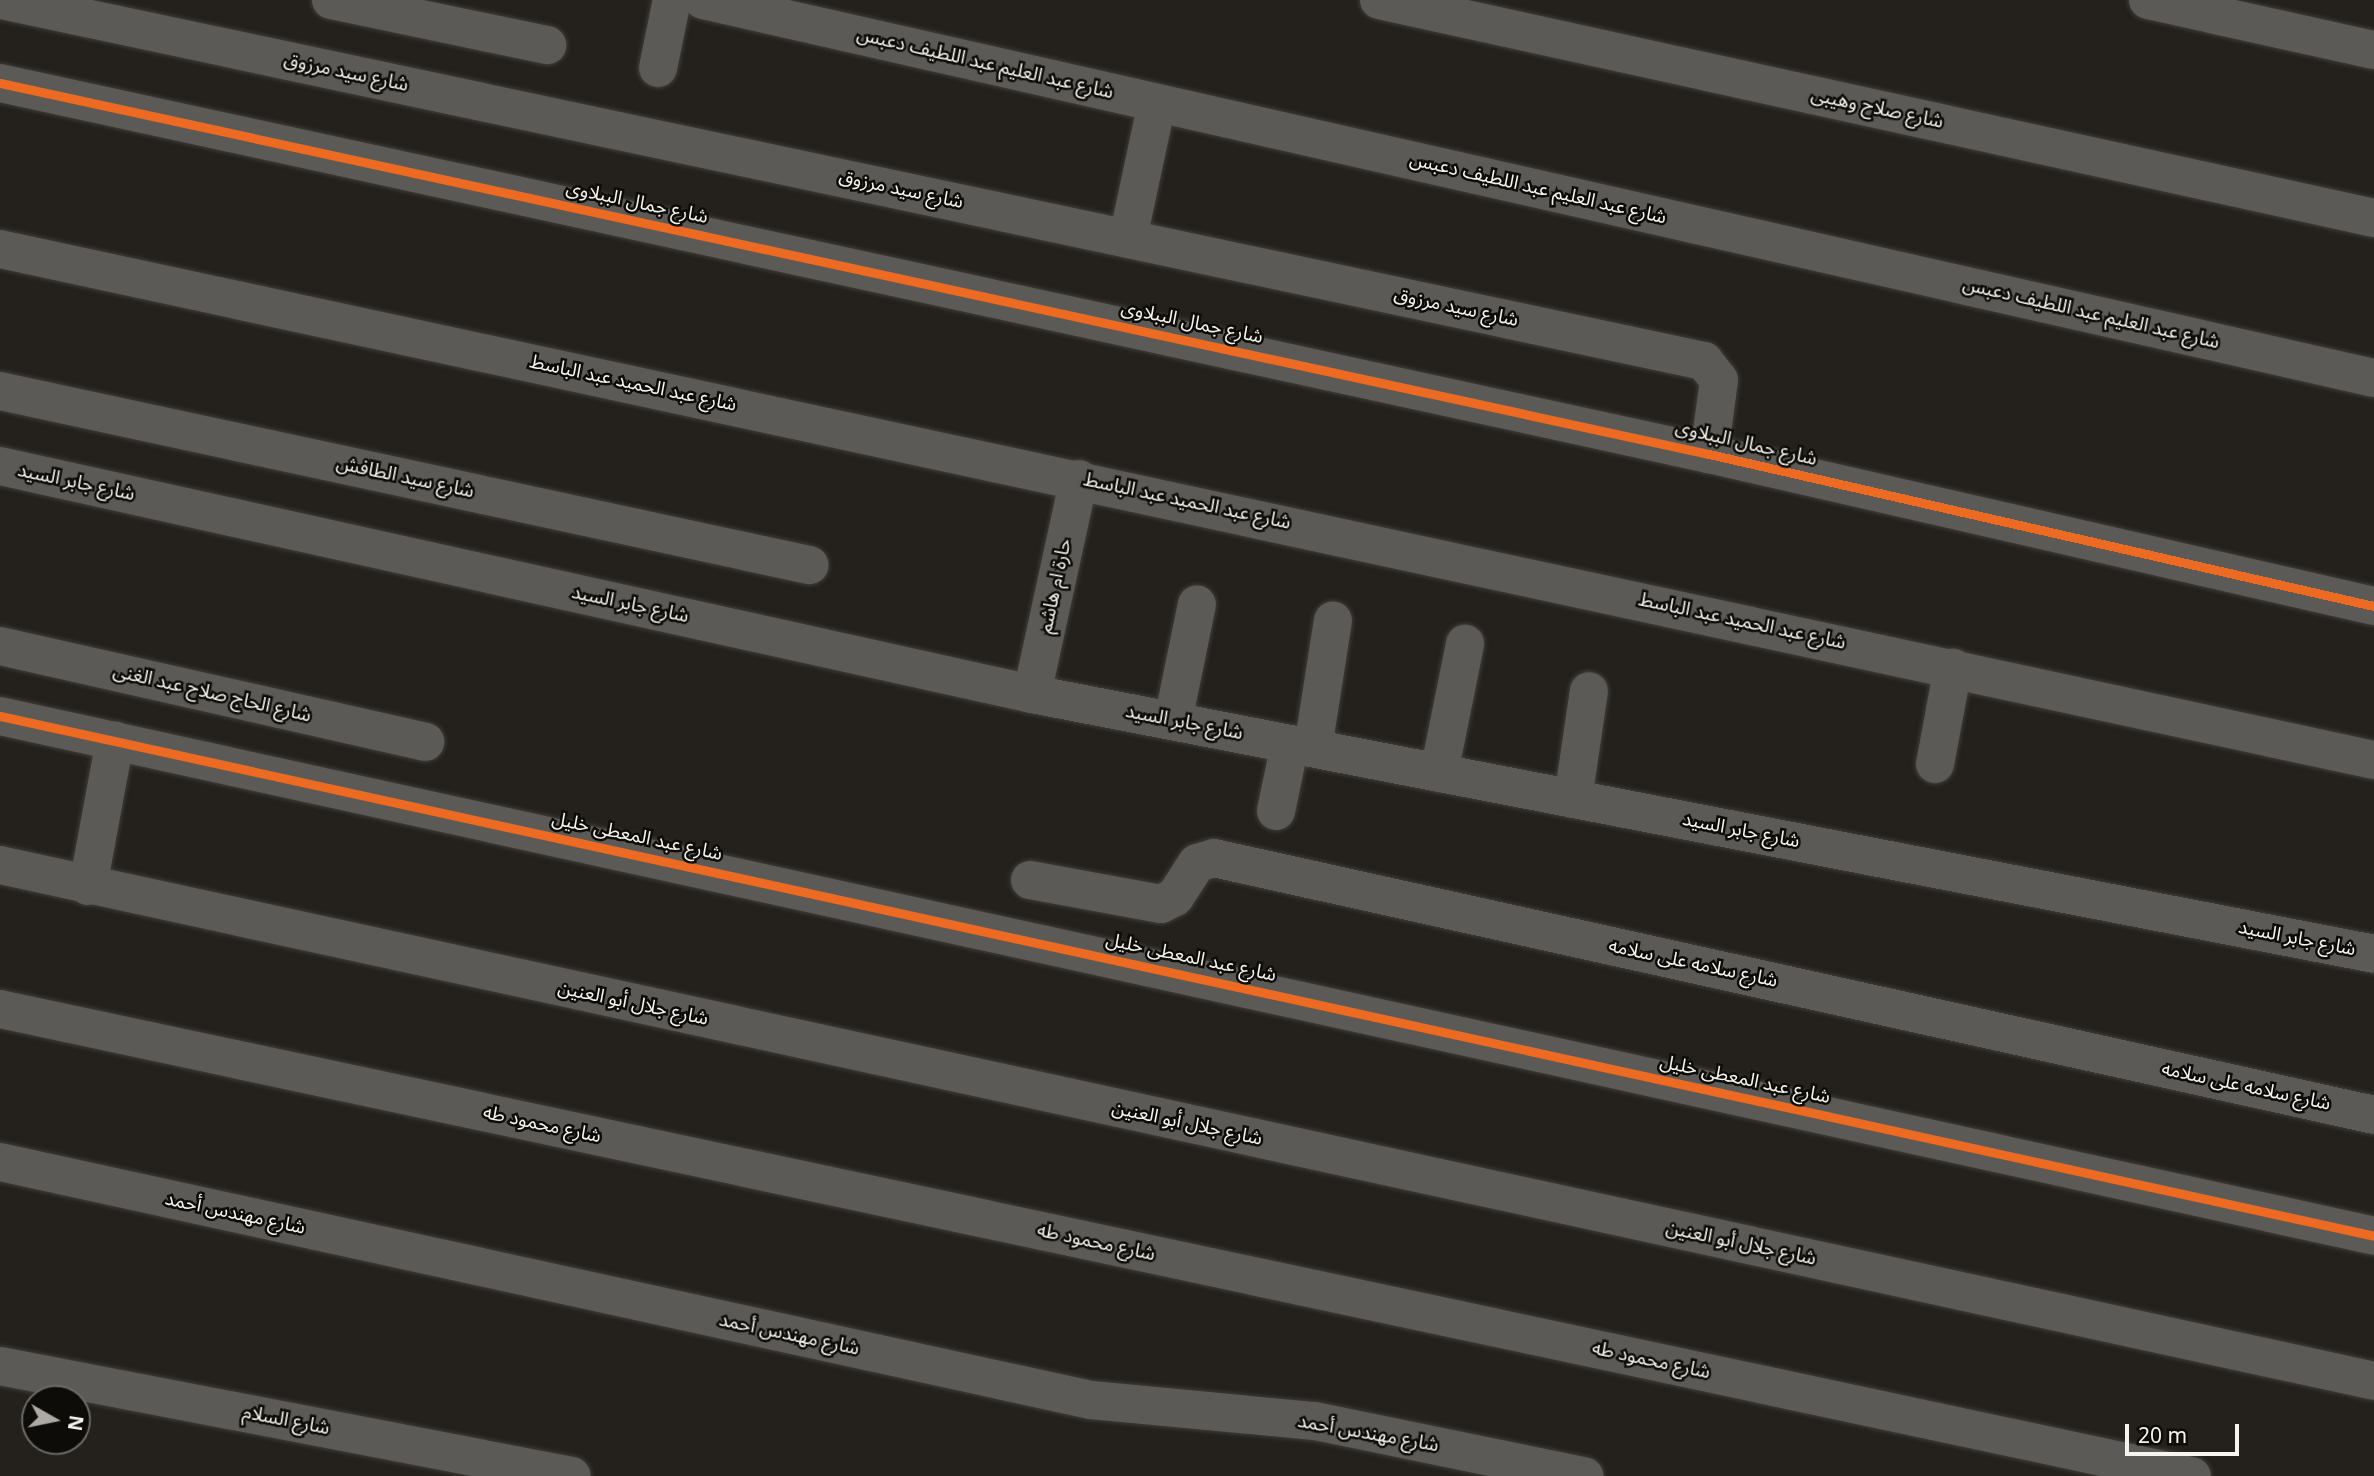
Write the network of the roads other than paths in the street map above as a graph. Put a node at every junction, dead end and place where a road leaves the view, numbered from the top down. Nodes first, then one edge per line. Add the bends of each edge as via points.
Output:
1 (1, 0) edge
2 (331, 0) edge
3 (672, 0) edge
4 (703, 0) edge
5 (1379, 0) edge
6 (2147, 0) edge
7 (547, 45) dead end
8 (2374, 50) edge
9 (658, 68) dead end
10 (0, 83) edge
11 (1157, 103) junction
12 (2374, 218) edge
13 (1128, 238) junction
14 (0, 249) edge
15 (2374, 379) edge
16 (0, 391) edge
17 (1709, 454) junction
18 (0, 466) edge
19 (1079, 479) junction
20 (810, 565) dead end
21 (1196, 604) dead end
22 (2374, 606) edge
23 (1333, 621) dead end
24 (1465, 644) dead end
25 (0, 646) edge
26 (1953, 668) junction
27 (1589, 691) dead end
28 (1032, 694) junction
29 (0, 716) edge
30 (1173, 721) junction
31 (115, 740) junction
32 (425, 742) dead end
33 (1301, 746) junction
34 (2374, 760) edge
35 (1935, 764) dead end
36 (1439, 773) junction
37 (1573, 799) junction
38 (1276, 811) dead end
39 (0, 865) edge
40 (1030, 880) dead end
41 (88, 886) junction
42 (2374, 954) edge
43 (0, 1009) edge
44 (2374, 1115) edge
45 (0, 1162) edge
46 (2374, 1236) edge
47 (0, 1366) edge
48 (2374, 1381) edge
49 (572, 1476) edge
50 (1584, 1476) edge
51 (2192, 1476) edge

1 - 13 street, شارع سيد مرزوق
2 - 7 street
3 - 9 street
4 - 11 street, شارع عبد العليم عبد اللطيف دعبس
5 - 12 street, شارع صلاح وهيبى
6 - 8 street
10 - 17 street, شارع جمال الببلاوى
11 - 13 street
11 - 15 street, شارع عبد العليم عبد اللطيف دعبس
13 - 17 street, شارع سيد مرزوق via 1704,361 1718,380
14 - 19 street, شارع عبد الحميد عبد الباسط
16 - 20 street, شارع سيد الطافش
17 - 22 street, شارع جمال الببلاوى
18 - 28 street, شارع جابر السيد
19 - 26 street, شارع عبد الحميد عبد الباسط
19 - 28 street, حارة ام هاشم
21 - 30 street
23 - 33 street
24 - 36 street
25 - 32 street, شارع الحاج صلاح عبد الغنى
26 - 34 street, شارع عبد الحميد عبد الباسط
26 - 35 street
27 - 37 street
28 - 30 street, شارع جابر السيد
29 - 31 street, شارع عبد المعطى خليل
30 - 33 street, شارع جابر السيد
31 - 41 street
31 - 46 street, شارع عبد المعطى خليل
33 - 36 street, شارع جابر السيد
33 - 38 street
36 - 37 street, شارع جابر السيد
37 - 42 street, شارع جابر السيد
39 - 41 street, شارع جلال أبو العنين
40 - 44 street, شارع سلامه على سلامه via 1161,904 1175,897 1197,863 1214,858
41 - 48 street, شارع جلال أبو العنين
43 - 51 street, شارع محمود طه
45 - 50 street, شارع مهندس أحمد via 1091,1400 1315,1421
47 - 49 street, شارع السلام

